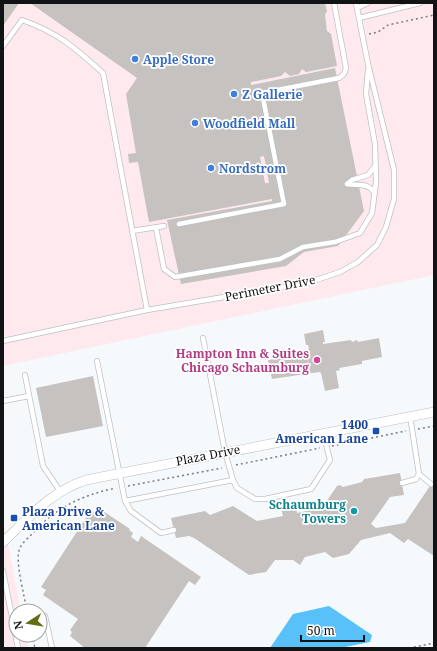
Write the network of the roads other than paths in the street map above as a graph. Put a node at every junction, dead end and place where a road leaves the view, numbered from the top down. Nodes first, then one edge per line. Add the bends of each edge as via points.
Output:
1 (334, 3) edge
2 (368, 3) edge
3 (420, 3) edge
4 (357, 6) edge
5 (359, 18) junction
6 (3, 46) edge
7 (368, 64) junction
8 (376, 165) junction
9 (375, 193) junction
10 (179, 224) dead end
11 (164, 226) dead end
12 (156, 228) junction
13 (132, 231) junction
14 (147, 310) junction
15 (203, 338) dead end
16 (3, 341) edge
17 (96, 361) dead end
18 (25, 375) dead end
19 (29, 396) junction
20 (3, 401) edge
21 (434, 412) edge
22 (410, 416) junction
23 (323, 433) junction
24 (225, 452) junction
25 (120, 473) junction
26 (419, 474) junction
27 (233, 480) junction
28 (402, 483) dead end
29 (431, 484) dead end
30 (60, 491) junction
31 (125, 501) junction
32 (174, 530) dead end
33 (3, 542) edge
34 (3, 571) edge
35 (11, 603) edge
36 (48, 630) edge
37 (52, 648) edge

1 - 10 lane via 346,68 344,74 339,78 262,93 284,204
2 - 4 lane
3 - 5 lane
4 - 5 lane, Perimeter Drive
5 - 7 lane, Perimeter Drive
6 - 13 lane via 22,20 54,33 103,73
7 - 8 lane via 366,94
7 - 14 lane, Perimeter Drive via 394,170 394,199 386,227 377,245 358,262 340,272 307,283
8 - 9 lane
8 - 9 lane via 368,175 347,184 365,184
9 - 12 lane via 372,213 360,233 335,242 302,247 280,259 175,277 164,269
11 - 12 lane
12 - 13 lane
13 - 14 lane
14 - 16 lane, Perimeter Drive
15 - 24 lane
17 - 25 lane
18 - 19 lane
19 - 20 lane
19 - 30 lane via 43,466
21 - 22 street, Plaza Drive
22 - 23 street, Plaza Drive
22 - 26 lane
23 - 24 street, Plaza Drive
23 - 27 lane via 330,460 311,489 255,499 237,488
24 - 25 street, Plaza Drive
24 - 27 lane
25 - 30 street, Plaza Drive via 86,480
25 - 31 lane
26 - 28 lane via 416,479
26 - 29 lane
27 - 31 lane
30 - 33 street, Plaza Drive
31 - 32 lane via 131,511 161,533
34 - 35 lane
36 - 37 lane

